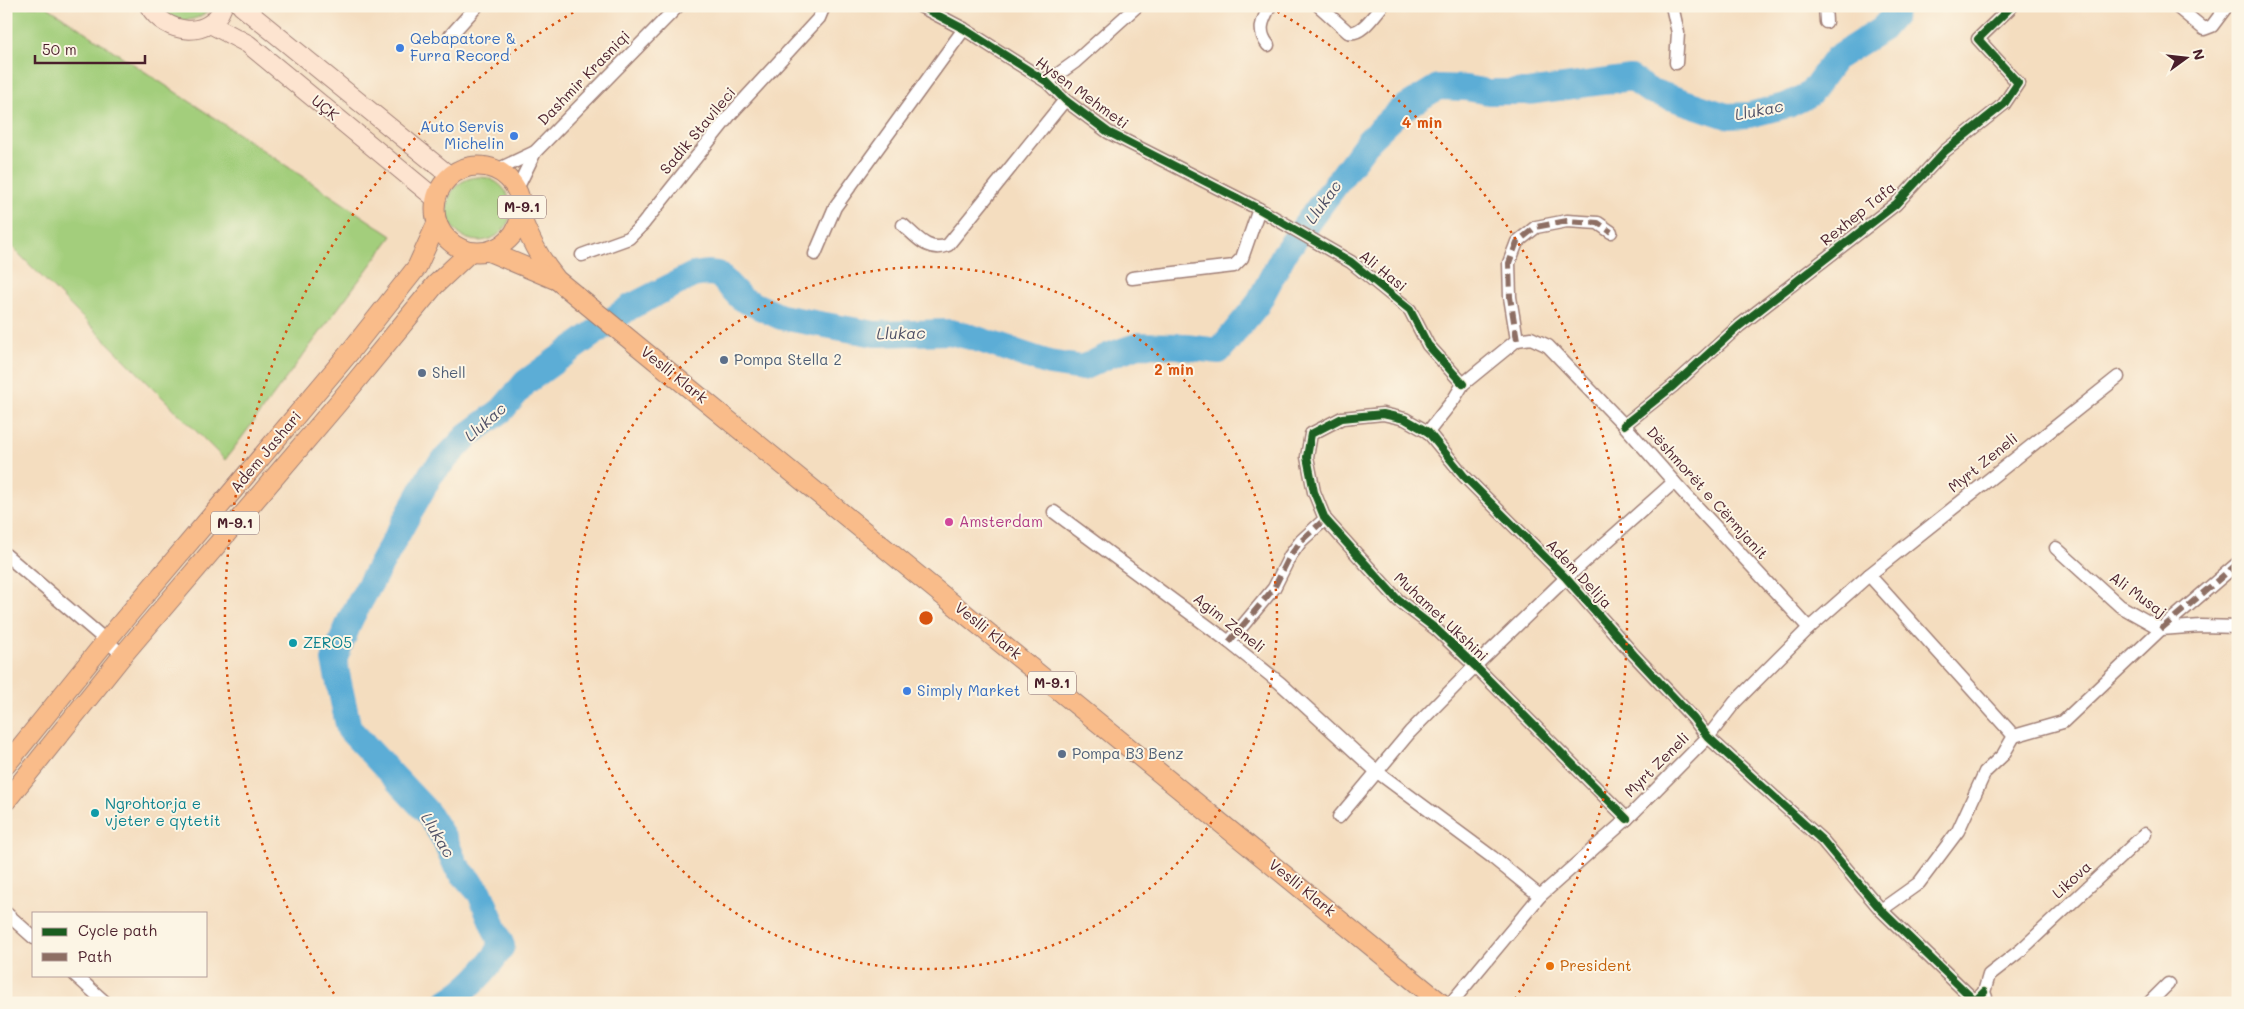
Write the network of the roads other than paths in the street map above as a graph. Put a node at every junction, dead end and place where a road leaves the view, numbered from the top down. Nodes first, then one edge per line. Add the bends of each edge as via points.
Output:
1 (149, 6) edge
2 (223, 6) edge
3 (241, 6) edge
4 (477, 6) edge
5 (678, 6) edge
6 (824, 6) edge
7 (920, 6) edge
8 (1137, 6) edge
9 (1270, 6) edge
10 (1319, 6) edge
11 (1382, 6) edge
12 (1672, 6) edge
13 (1825, 6) edge
14 (2012, 6) edge
15 (2176, 6) edge
16 (2227, 6) edge
17 (1826, 22) dead end
18 (210, 24) junction
19 (964, 29) junction
20 (450, 36) dead end
21 (1268, 45) dead end
22 (1676, 63) dead end
23 (1047, 82) junction
24 (1065, 100) junction
25 (535, 152) junction
26 (497, 170) junction
27 (450, 176) junction
28 (517, 189) junction
29 (436, 199) junction
30 (1259, 209) junction
31 (522, 217) junction
32 (437, 223) junction
33 (903, 225) dead end
34 (1611, 232) dead end
35 (470, 252) junction
36 (490, 252) junction
37 (815, 254) dead end
38 (582, 255) dead end
39 (1132, 278) dead end
40 (557, 280) junction
41 (1517, 340) junction
42 (2118, 377) dead end
43 (1463, 384) junction
44 (1624, 425) junction
45 (1428, 432) junction
46 (1674, 482) junction
47 (1054, 512) dead end
48 (1325, 519) junction
49 (2056, 548) dead end
50 (6, 555) edge
51 (2238, 564) edge
52 (1869, 575) junction
53 (1566, 578) junction
54 (2238, 627) edge
55 (1809, 628) junction
56 (2161, 629) junction
57 (106, 641) junction
58 (1230, 642) junction
59 (123, 655) junction
60 (1475, 666) junction
61 (2014, 736) junction
62 (1708, 737) junction
63 (6, 765) edge
64 (1376, 771) junction
65 (6, 800) edge
66 (1339, 817) dead end
67 (1626, 819) junction
68 (2145, 834) dead end
69 (1540, 896) junction
70 (1881, 910) junction
71 (6, 913) edge
72 (32, 936) edge
73 (76, 976) edge
74 (2168, 984) dead end
75 (1986, 997) edge
76 (106, 1003) edge
77 (1441, 1003) edge
78 (1451, 1003) edge
79 (2149, 1003) edge

1 - 18 street via 155,16 167,25 182,30
2 - 18 street
3 - 27 street, UÇK
4 - 20 street
5 - 25 street, Dashmir Krasniqi
6 - 38 street, Sadik Stavileci via 820,18 729,116 643,224 628,238
7 - 19 street, Hysen Mehmeti
8 - 23 street via 1075,62
9 - 21 street via 1260,31
10 - 11 street via 1353,34
12 - 22 street via 1678,33
13 - 17 street
14 - 44 street, Rexhep Tafa via 1978,39 2018,82 2004,104 1945,151 1896,204 1739,326
15 - 16 street via 2204,29 2212,26
18 - 29 street, UÇK via 248,44
19 - 23 street, Hysen Mehmeti
19 - 37 street via 835,207
23 - 24 street, Hysen Mehmeti
24 - 30 street, Hysen Mehmeti via 1108,132
24 - 33 street, Hysen Mehmeti via 948,245 932,248 925,245
25 - 26 street, Dashmir Krasniqi
25 - 28 street, Dashmir Krasniqi
26 - 27 main road via 472,166
26 - 28 main road, M-9.1
27 - 29 main road
28 - 31 main road, M-9.1
29 - 32 main road, M-9.1
30 - 39 street via 1242,258 1234,266
30 - 43 street, Ali Hasi via 1351,262 1410,310 1428,345
31 - 36 main road, M-9.1 via 510,240
31 - 40 main road, Veslli Klark / M-9.1 via 530,240
32 - 35 main road, M-9.1 via 450,242
32 - 57 main road, Adem Jashari / M-9.1 via 417,267 349,353
34 - 41 street via 1598,223 1567,221 1536,226 1517,242 1509,262 1510,297
35 - 36 main road, M-9.1
35 - 59 main road, M-9.1 via 435,285
36 - 40 main road, Veslli Klark / M-9.1
40 - 77 main road, Veslli Klark / M-9.1
41 - 43 street
41 - 44 street, Dëshmorët e Cërmjanit via 1531,338 1548,346
42 - 52 street, Myrt Zeneli
43 - 45 street
44 - 46 street, Dëshmorët e Cërmjanit
45 - 48 street, Muhamet Ukshini via 1405,419 1383,414 1342,418 1312,434 1307,457 1314,492
45 - 53 street, Adem Delija via 1464,476
46 - 53 street, Adem Delija
46 - 55 street, Dëshmorët e Cërmjanit
47 - 58 street, Agim Zeneli
48 - 58 street via 1301,541 1274,588
48 - 60 street, Muhamet Ukshini via 1398,600 1436,629
49 - 56 street, Ali Musaj via 2120,606
50 - 57 street
51 - 56 street
52 - 55 street, Myrt Zeneli
52 - 61 street
53 - 60 street, Muhamet Ukshini
53 - 62 street, Adem Delija
54 - 56 street
55 - 62 street, Myrt Zeneli via 1735,702
56 - 61 street, Ali Musaj via 2063,722
57 - 59 street
57 - 63 main road, Adem Jashari / M-9.1
58 - 64 street, Agim Zeneli
59 - 65 main road, M-9.1
60 - 64 street
60 - 67 street, Muhamet Ukshini
61 - 70 street via 2003,755 1984,772 1958,831 1919,883
62 - 67 street, Myrt Zeneli
62 - 70 street, Adem Delija via 1823,841
64 - 66 street
64 - 69 street, Agim Zeneli
67 - 69 street, Myrt Zeneli
68 - 75 street, Likova via 1989,976
69 - 78 street, Myrt Zeneli
70 - 75 street, Adem Delija via 1975,1001
71 - 72 street
73 - 76 street
74 - 79 street

